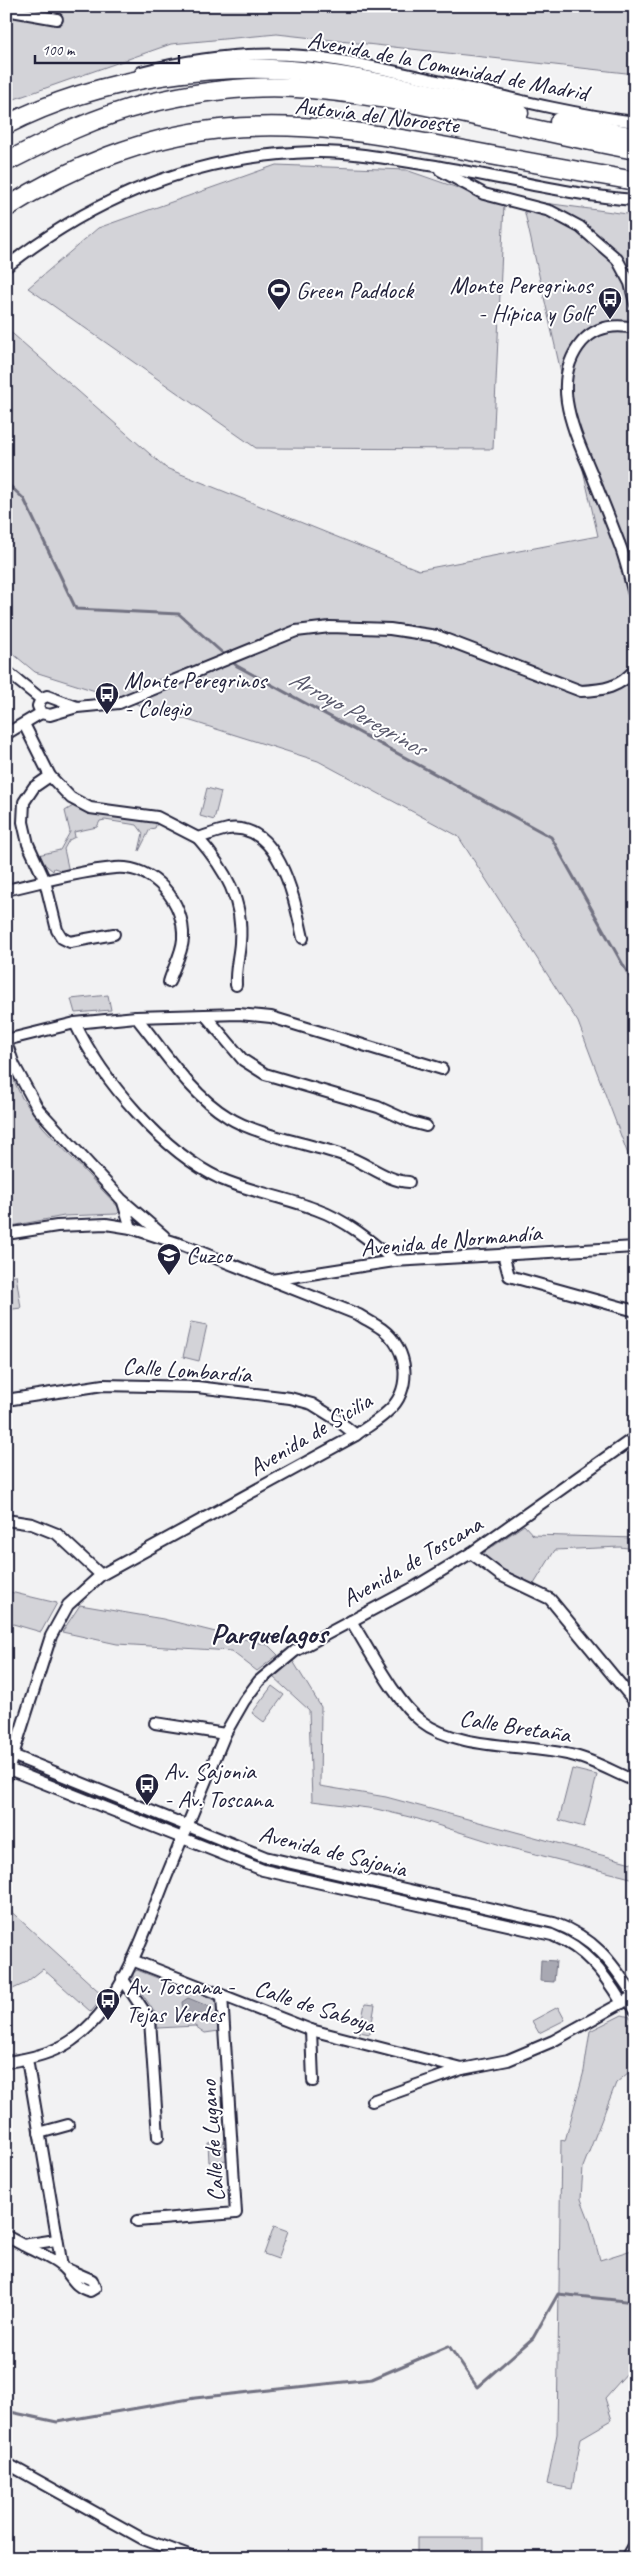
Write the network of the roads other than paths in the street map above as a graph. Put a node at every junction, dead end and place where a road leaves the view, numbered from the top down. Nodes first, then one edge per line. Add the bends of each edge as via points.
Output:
1 (6, 10) edge
2 (57, 19) dead end
3 (6, 120) edge
4 (635, 122) edge
5 (6, 125) edge
6 (635, 137) edge
7 (635, 150) edge
8 (6, 162) edge
9 (430, 165) junction
10 (635, 181) edge
11 (635, 200) edge
12 (6, 208) edge
13 (33, 246) junction
14 (6, 255) edge
15 (6, 266) edge
16 (635, 303) edge
17 (635, 328) edge
18 (635, 598) edge
19 (635, 669) edge
20 (6, 671) edge
21 (41, 700) junction
22 (55, 700) junction
23 (77, 708) junction
24 (41, 713) junction
25 (54, 713) junction
26 (24, 724) junction
27 (6, 734) edge
28 (50, 776) junction
29 (198, 838) junction
30 (45, 881) junction
31 (6, 890) edge
32 (114, 934) dead end
33 (303, 938) dead end
34 (169, 982) dead end
35 (236, 985) dead end
36 (205, 1015) junction
37 (136, 1017) junction
38 (75, 1023) junction
39 (6, 1041) edge
40 (442, 1069) dead end
41 (426, 1126) dead end
42 (409, 1182) dead end
43 (121, 1199) junction
44 (130, 1228) junction
45 (6, 1234) edge
46 (167, 1239) junction
47 (635, 1248) edge
48 (503, 1254) junction
49 (394, 1261) junction
50 (271, 1280) junction
51 (635, 1311) edge
52 (6, 1400) edge
53 (356, 1434) junction
54 (635, 1437) edge
55 (6, 1520) edge
56 (471, 1553) junction
57 (101, 1575) junction
58 (351, 1621) junction
59 (635, 1702) edge
60 (155, 1724) dead end
61 (225, 1734) junction
62 (10, 1754) edge
63 (7, 1771) edge
64 (635, 1781) edge
65 (187, 1828) junction
66 (182, 1838) junction
67 (132, 1960) junction
68 (122, 1978) junction
69 (222, 1996) junction
70 (630, 1999) edge
71 (635, 2010) edge
72 (311, 2030) junction
73 (27, 2059) junction
74 (6, 2062) edge
75 (462, 2069) junction
76 (313, 2081) dead end
77 (372, 2101) dead end
78 (68, 2125) dead end
79 (39, 2133) junction
80 (158, 2137) dead end
81 (137, 2221) dead end
82 (6, 2236) edge
83 (56, 2240) junction
84 (23, 2245) junction
85 (6, 2463) edge
86 (635, 2544) edge
87 (194, 2558) edge
88 (628, 2558) edge

1 - 2 street
3 - 4 street, Avenida de la Comunidad de Madrid via 49,101 178,62 266,55 329,59
5 - 6 highway via 87,94 133,82 223,69 266,69 326,74 401,87
7 - 8 highway, Autovía del Noroeste via 402,101 310,89 260,89 217,91 133,108 80,126
9 - 11 street
9 - 13 street via 313,152 227,160 164,178 110,199
9 - 16 street via 484,194 550,211 580,227 617,259 630,283
10 - 12 highway, Autovía del Noroeste via 354,131 265,126 219,129 157,141 95,161
13 - 14 street
13 - 15 street
17 - 18 street via 612,326 587,336 576,349 566,377 566,402 572,427 620,545
19 - 23 street via 626,680 604,690 581,691 437,636 390,629 330,626 296,631 120,703
20 - 21 street
21 - 22 street via 47,696
21 - 24 street via 38,706
22 - 23 street
22 - 25 street via 57,707
23 - 25 street
24 - 25 street
24 - 26 street
26 - 27 street
26 - 28 street
28 - 29 street via 71,798 90,808 157,817
28 - 30 street via 34,787 24,802 28,844
29 - 33 street via 229,829 244,830 259,837 284,870 292,889
29 - 35 street via 221,866 237,902 240,944
30 - 31 street
30 - 32 street via 57,930 62,938 77,942
30 - 34 street via 116,868 136,870 167,890 177,906 183,940
36 - 37 street
36 - 40 street via 239,1014 271,1018
36 - 41 street via 243,1060 265,1074 378,1107
37 - 38 street
37 - 42 street via 190,1084 228,1117 246,1126 345,1155 398,1181
38 - 39 street
38 - 49 street via 104,1073 166,1143 191,1163 222,1179 325,1213 366,1236
39 - 43 street via 14,1065 38,1109
43 - 44 street
43 - 46 street
44 - 45 street, Avenida de Sicilia via 106,1224 57,1226
44 - 46 street, Avenida de Sicilia
46 - 50 street, Avenida de Sicilia
47 - 48 street, Avenida de Normandía
48 - 49 street, Avenida de Normandía
48 - 51 street via 509,1276
49 - 50 street, Avenida de Normandía
50 - 53 street, Avenida de Sicilia via 359,1315 383,1329 394,1341 403,1358 406,1375 400,1395 388,1412
52 - 53 street, Calle Lombardía via 103,1385 197,1387 290,1398 312,1404
53 - 57 street, Avenida de Sicilia
54 - 56 street, Avenida de Toscana
55 - 57 street via 32,1524 56,1534
56 - 58 street, Avenida de Toscana
56 - 59 street via 500,1575 550,1600
57 - 62 street, Avenida de Sicilia via 68,1605 51,1636
58 - 61 street, Avenida de Toscana via 308,1643 279,1664 244,1701
58 - 64 street, Calle Bretaña via 404,1704 437,1732 461,1740 538,1748 577,1756
60 - 61 street
61 - 65 street, Avenida de Toscana
62 - 63 street, Avenida de Sicilia
62 - 65 street, Avenida de Sajonia
63 - 66 street, Avenida de Sajonia
65 - 66 street, Avenida de Toscana
65 - 70 street, Avenida de Sajonia via 265,1857 572,1929 608,1957
66 - 67 street, Avenida de Toscana
66 - 70 street, Avenida de Sajonia via 263,1870 552,1935 583,1952
67 - 68 street, Avenida de Toscana
67 - 69 street, Calle de Saboya
68 - 73 street, Avenida de Toscana via 100,2013 86,2028 58,2048
68 - 80 street via 150,2020
69 - 72 street, Calle de Saboya
69 - 81 street, Calle de Lugano via 236,2213
70 - 71 street
70 - 75 street, Calle de Saboya via 553,2041 508,2060
72 - 75 street, Calle de Saboya
72 - 76 street
73 - 74 street, Avenida de Toscana
73 - 79 street
75 - 77 street, Calle de Saboya
78 - 79 street
79 - 83 street
82 - 84 street
83 - 84 street
83 - 84 street via 62,2267
85 - 87 street via 143,2539
86 - 88 street

